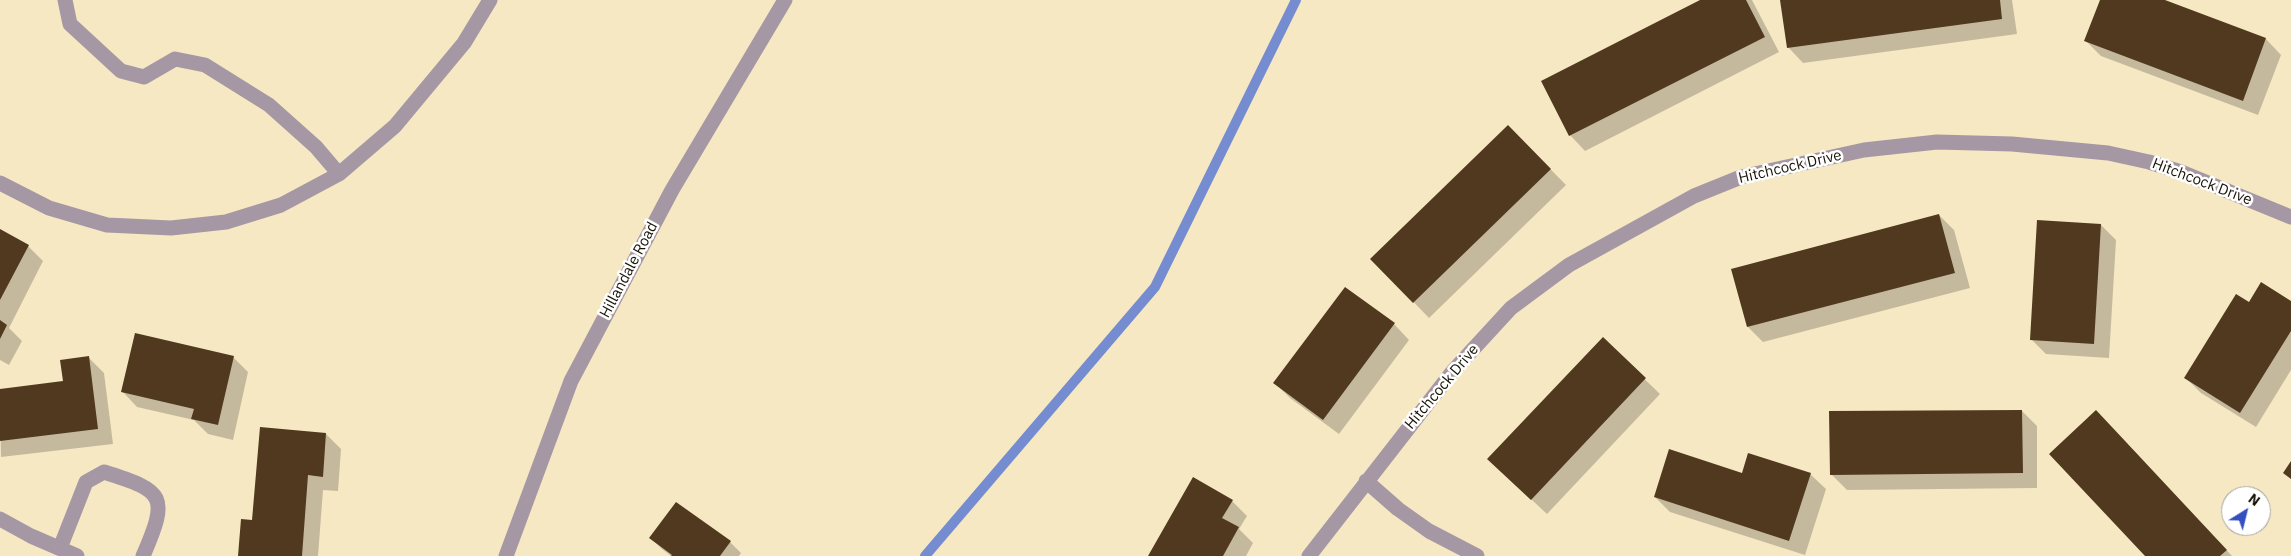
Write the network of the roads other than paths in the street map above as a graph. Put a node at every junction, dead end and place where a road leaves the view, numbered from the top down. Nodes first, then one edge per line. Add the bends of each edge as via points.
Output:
1 (65, 0) edge
2 (490, 0) edge
3 (785, 0) edge
4 (339, 174) junction
5 (0, 183) edge
6 (2291, 217) edge
7 (1366, 481) junction
8 (0, 518) edge
9 (60, 548) junction
10 (77, 556) edge
11 (144, 556) edge
12 (506, 556) edge
13 (1309, 556) edge
14 (1477, 556) edge

1 - 4 street via 70,24 121,71 144,77 176,59 205,65 269,106 316,146
2 - 4 street via 464,43 395,126
3 - 12 street, Hillandale Road via 672,190 571,380
4 - 5 street via 281,205 226,222 171,228 107,225 49,208
6 - 7 street, Hitchcock Drive via 2149,162 2108,153 2012,144 1937,142 1864,150 1740,177 1694,196 1569,264 1539,285 1511,308 1453,371
7 - 13 street, Hitchcock Drive
7 - 14 street via 1429,531
8 - 9 street
9 - 10 street
9 - 11 street via 86,482 104,472 140,483 154,494 160,508

